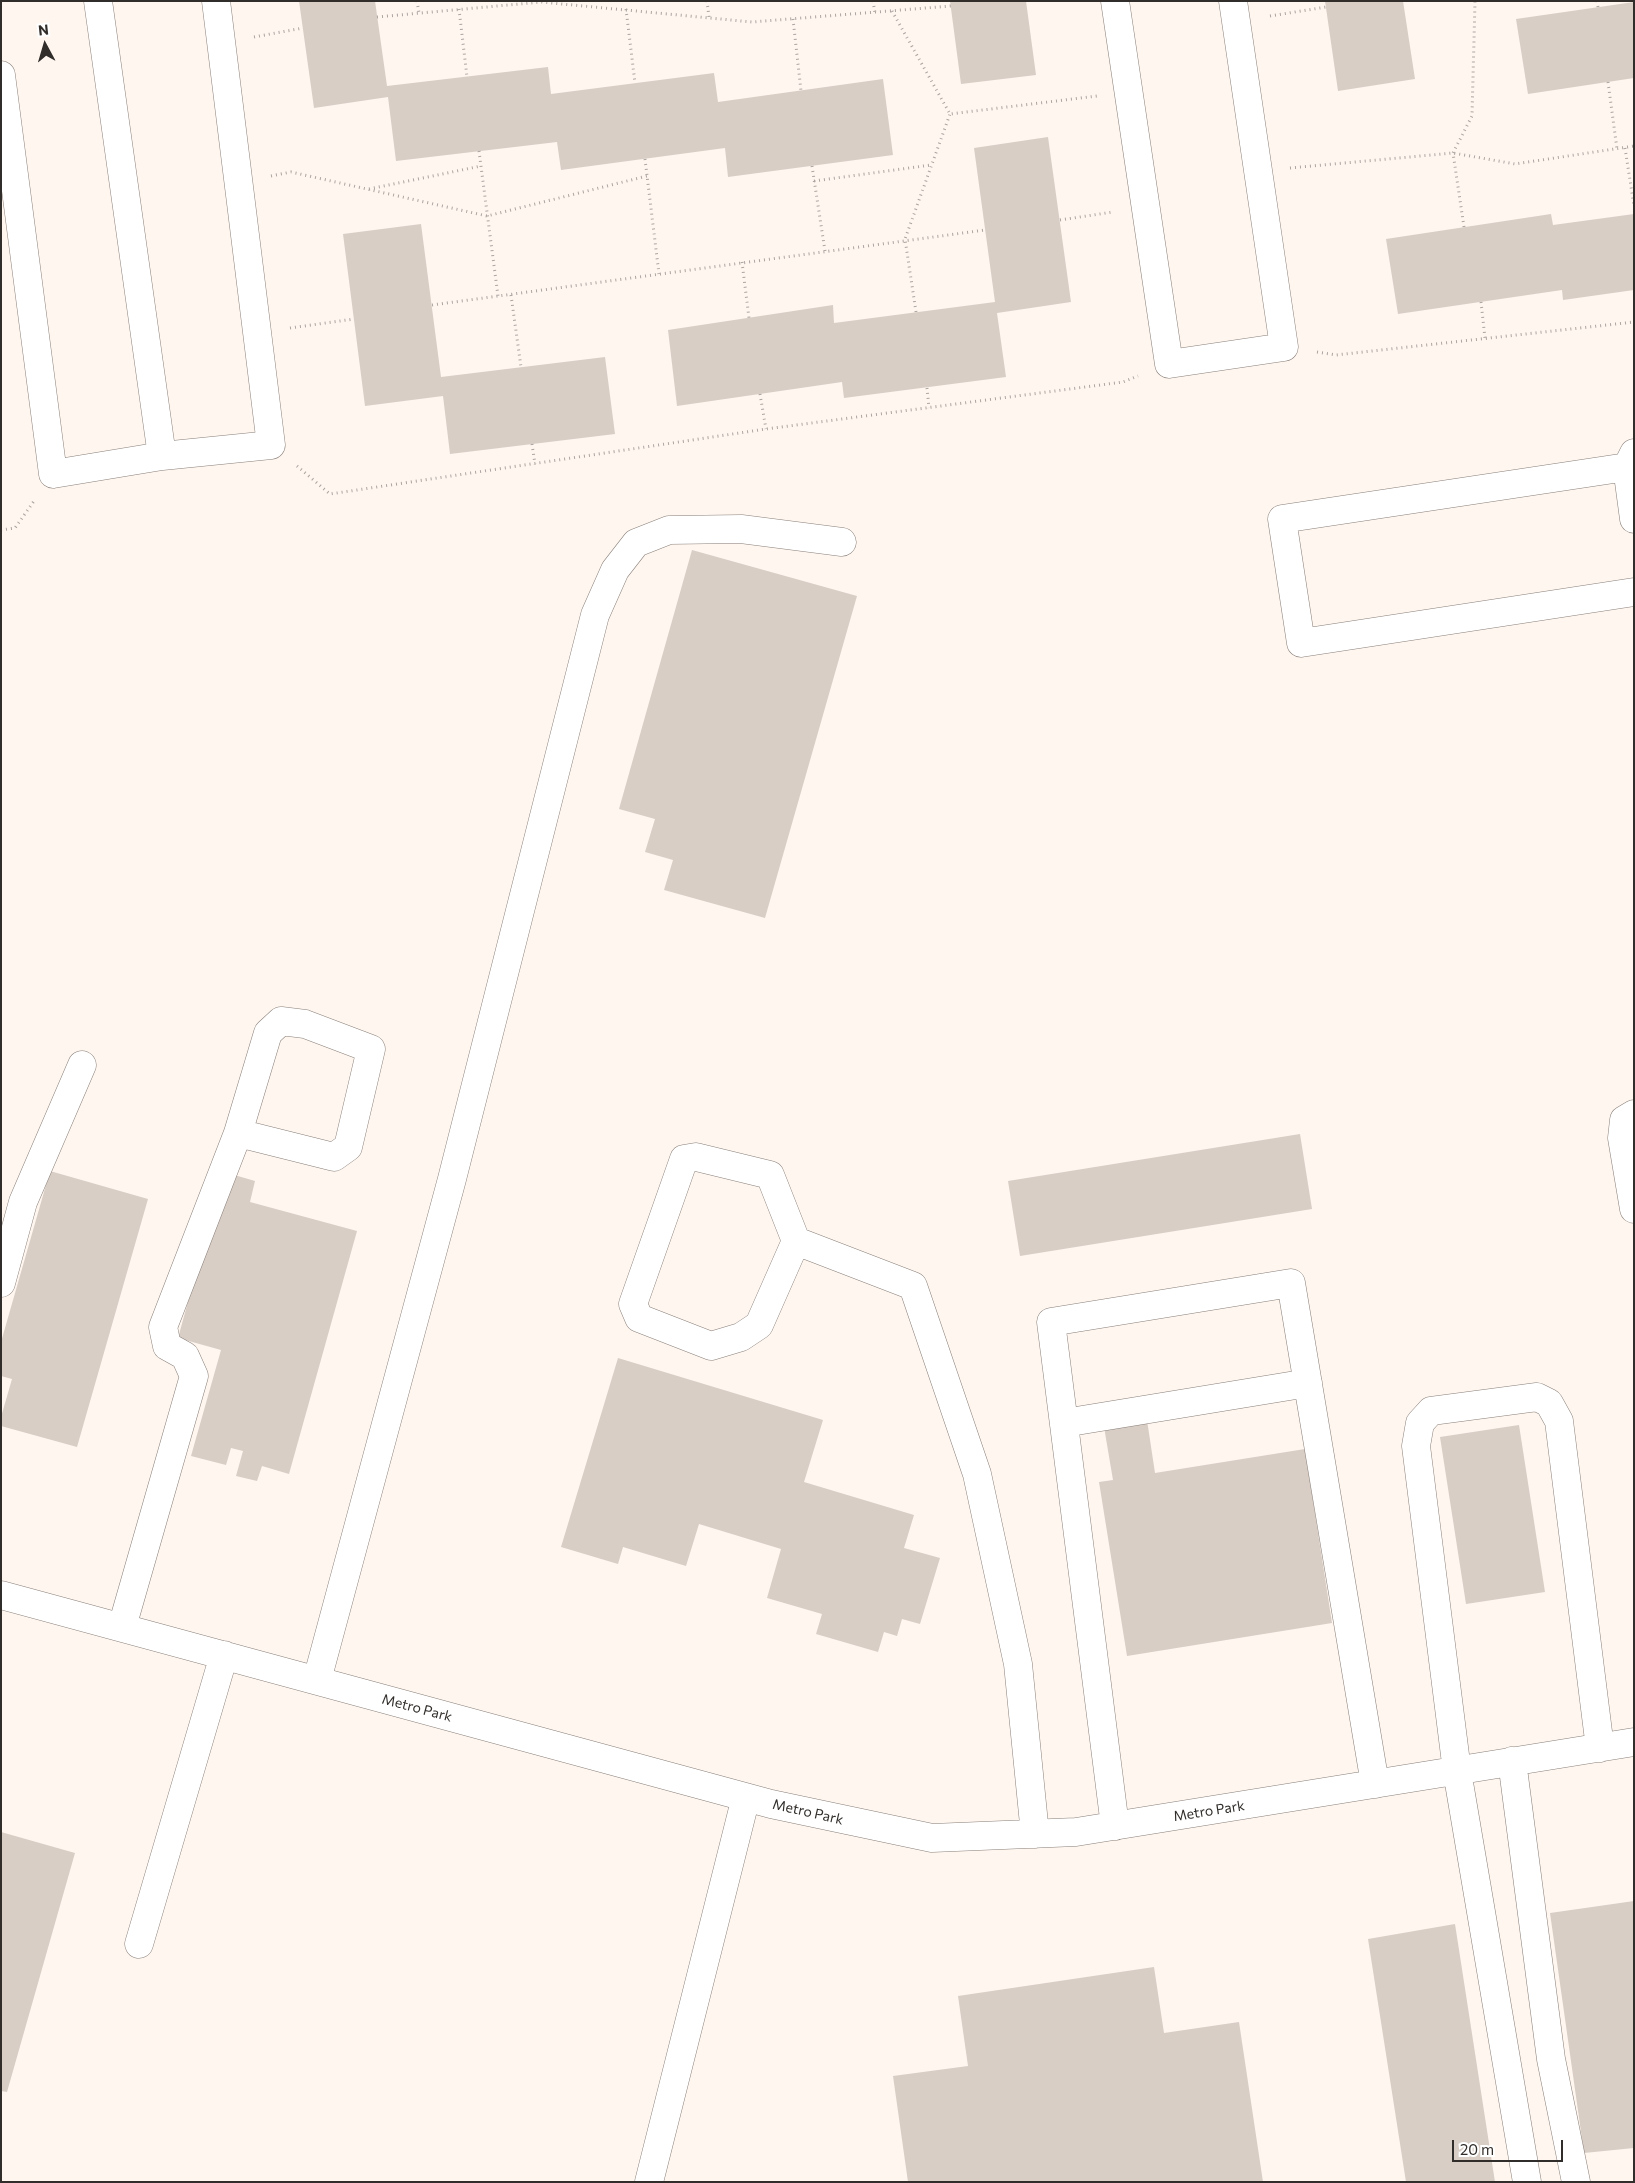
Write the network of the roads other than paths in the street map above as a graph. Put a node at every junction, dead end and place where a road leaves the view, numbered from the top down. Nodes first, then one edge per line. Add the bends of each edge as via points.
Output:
1 (98, 1) edge
2 (216, 1) edge
3 (1115, 1) edge
4 (1235, 12) edge
5 (1, 75) edge
6 (162, 456) junction
7 (1630, 460) edge
8 (1634, 519) edge
9 (842, 542) dead end
10 (1634, 592) edge
11 (82, 1065) dead end
12 (1634, 1114) edge
13 (238, 1133) junction
14 (1634, 1209) edge
15 (796, 1241) junction
16 (1, 1283) edge
17 (1308, 1383) junction
18 (1064, 1423) junction
19 (1, 1595) edge
20 (122, 1628) junction
21 (224, 1655) junction
22 (316, 1680) junction
23 (1634, 1742) edge
24 (1600, 1748) junction
25 (1512, 1761) junction
26 (1457, 1771) junction
27 (1375, 1784) junction
28 (746, 1797) junction
29 (1115, 1826) junction
30 (1035, 1834) junction
31 (139, 1944) dead end
32 (650, 2182) edge
33 (1527, 2182) edge
34 (1576, 2182) edge

1 - 6 street
2 - 6 street via 271,445
3 - 4 street via 1169,364 1284,347
5 - 6 street via 52,474
7 - 8 street
7 - 10 street via 1282,519 1301,643
9 - 22 street via 741,529 669,530 636,542 615,570 595,615 452,1179
11 - 16 street via 23,1202
12 - 14 street via 1624,1120 1622,1138
13 - 13 street via 268,1033 281,1021 305,1024 371,1048 348,1147 334,1158
13 - 20 street via 163,1327 168,1346 185,1356 194,1376
15 - 15 street via 770,1175 696,1157 684,1159 633,1304 639,1318 712,1346 741,1337 759,1325
15 - 30 street via 913,1286 979,1484 1018,1664
17 - 18 street
17 - 18 street via 1291,1283 1262,1287 1051,1322
17 - 27 street
18 - 29 street
19 - 20 street, Metro Park
20 - 21 street, Metro Park
21 - 22 street, Metro Park
21 - 31 street
22 - 28 street, Metro Park
23 - 24 street, Metro Park
24 - 25 street, Metro Park
24 - 26 street via 1559,1421 1550,1403 1537,1397 1431,1412 1420,1423 1416,1446
25 - 26 street, Metro Park
25 - 34 street via 1551,2059
26 - 27 street, Metro Park
26 - 33 street
27 - 29 street, Metro Park
28 - 30 street, Metro Park via 932,1838
28 - 32 street
29 - 30 street, Metro Park

